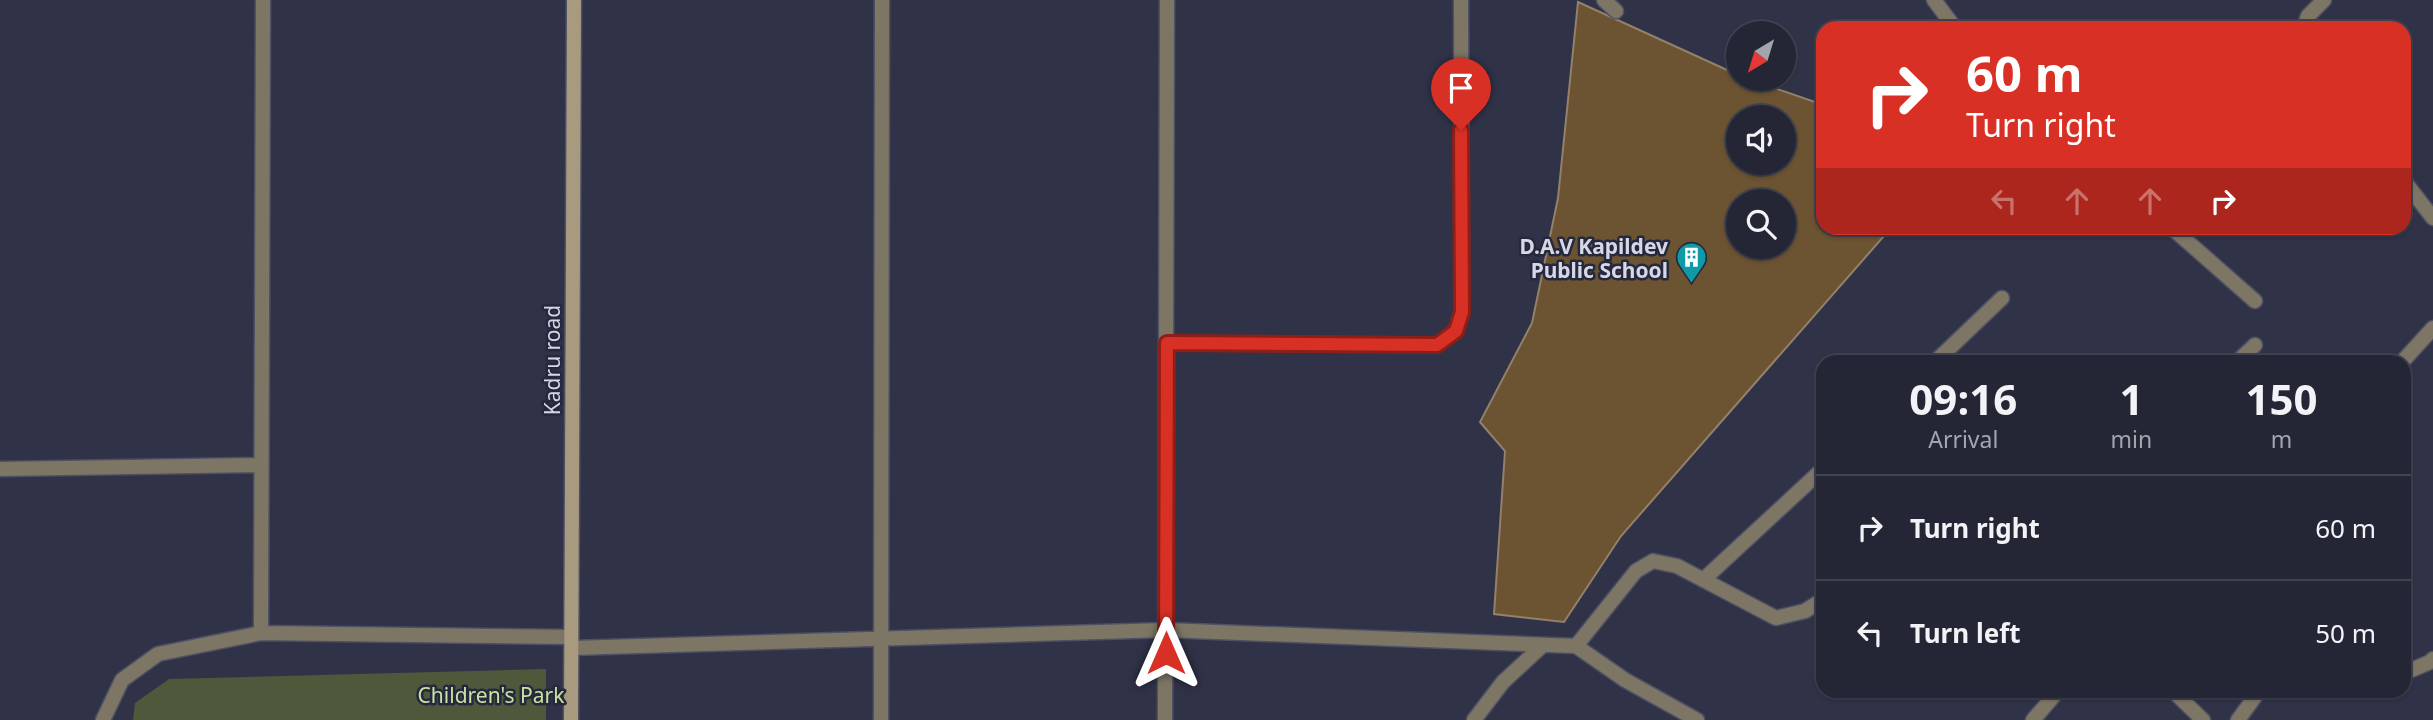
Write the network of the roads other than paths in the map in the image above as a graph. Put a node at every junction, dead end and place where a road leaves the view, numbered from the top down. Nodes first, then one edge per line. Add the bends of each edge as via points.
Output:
1 (263, 0) edge
2 (574, 0) edge
3 (882, 0) edge
4 (1167, 0) edge
5 (1461, 0) edge
6 (1604, 0) edge
7 (1934, 0) edge
8 (2325, 0) edge
9 (1616, 11) dead end
10 (1950, 21) edge
11 (2306, 21) edge
12 (2411, 190) edge
13 (2433, 218) edge
14 (2180, 235) edge
15 (2002, 298) dead end
16 (2255, 301) dead end
17 (2433, 328) edge
18 (1167, 343) junction
19 (2255, 345) dead end
20 (1942, 355) edge
21 (2244, 355) edge
22 (2408, 355) edge
23 (261, 466) junction
24 (0, 469) edge
25 (1816, 475) edge
26 (1703, 580) junction
27 (1816, 604) edge
28 (1166, 630) junction
29 (261, 633) junction
30 (882, 639) junction
31 (572, 643) junction
32 (1543, 645) junction
33 (1576, 646) junction
34 (2433, 659) edge
35 (2411, 670) edge
36 (2052, 698) edge
37 (2181, 698) edge
38 (2254, 698) edge
39 (1692, 719) edge
40 (103, 720) edge
41 (571, 720) edge
42 (881, 720) edge
43 (1165, 720) edge
44 (1474, 720) edge
45 (2033, 720) edge
46 (2203, 720) edge
47 (2238, 720) edge

1 - 23 street
2 - 31 main road, Kadru road
3 - 30 street
4 - 18 street
5 - 18 street via 1462,312 1456,331 1437,345
6 - 9 street
7 - 10 street
8 - 11 street
12 - 13 street
14 - 16 street
15 - 20 street
17 - 22 street
18 - 28 street
19 - 21 street
23 - 24 street
23 - 29 street
25 - 26 street
26 - 27 street via 1776,618
26 - 33 street via 1677,566 1653,561 1636,572
28 - 30 street
28 - 32 street
28 - 43 street
29 - 31 street
29 - 40 street via 158,653 122,680
30 - 31 street
30 - 42 street
31 - 41 main road, Kadru road
32 - 33 street
32 - 44 street via 1503,682
33 - 39 street
34 - 35 street
36 - 45 street
37 - 46 street
38 - 47 street

